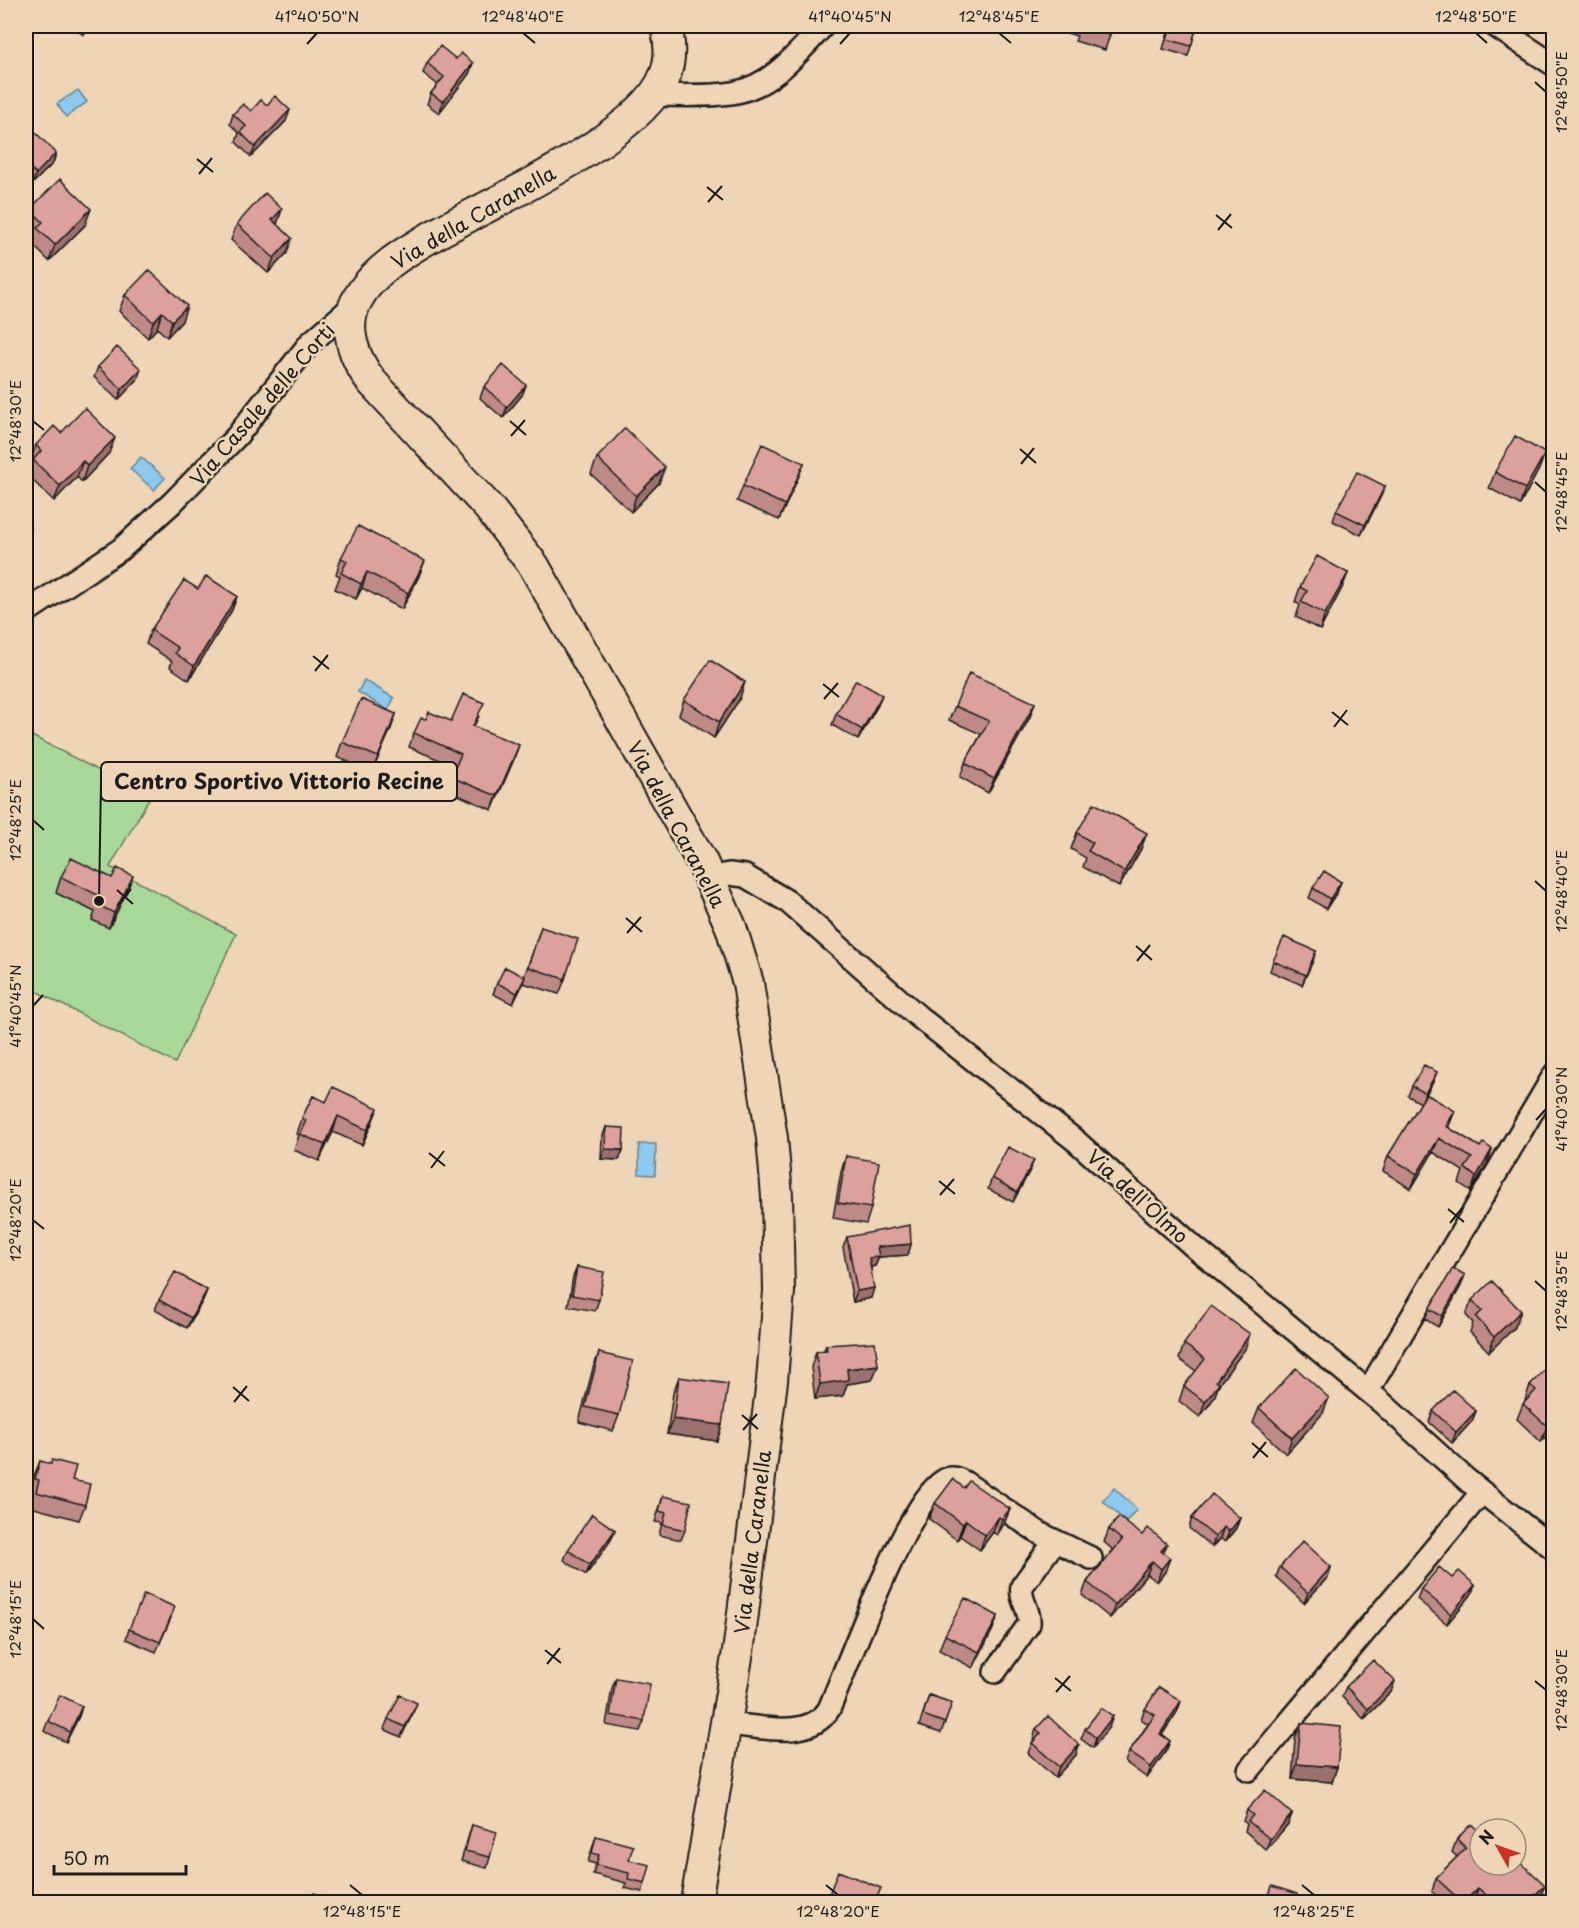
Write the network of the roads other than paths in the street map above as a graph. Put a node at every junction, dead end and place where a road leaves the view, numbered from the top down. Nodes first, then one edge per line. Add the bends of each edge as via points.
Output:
1 (666, 26) edge
2 (823, 26) edge
3 (1495, 26) edge
4 (1554, 65) edge
5 (653, 95) junction
6 (355, 304) junction
7 (26, 612) edge
8 (709, 878) junction
9 (1554, 1075) edge
10 (1368, 1391) junction
11 (1482, 1492) junction
12 (1055, 1541) junction
13 (1554, 1549) edge
14 (1091, 1558) dead end
15 (995, 1672) dead end
16 (727, 1724) junction
17 (1249, 1770) dead end
18 (696, 1902) edge

1 - 5 main road, Via della Caranella via 667,68
2 - 5 street via 781,69 747,89 732,93
3 - 4 street
5 - 6 main road, Via della Caranella via 631,118 582,153 400,256 372,280
6 - 7 street, Via Casale delle Corti via 310,343 237,436 172,503 112,555
6 - 8 main road, Via della Caranella via 350,330 362,368 527,556
8 - 10 street, Via dell'Olmo via 745,876 787,901 889,992 1063,1130 1193,1246
8 - 16 main road, Via della Caranella via 739,948 751,997 770,1117 778,1236 774,1361
9 - 10 street
10 - 11 street, Via dell'Olmo
11 - 13 street, Via dell'Olmo
11 - 17 street
12 - 14 street
12 - 15 street via 1022,1586 1029,1624
12 - 16 street via 964,1482 951,1478 942,1481 908,1528 822,1718 794,1729
16 - 18 main road, Via della Caranella

